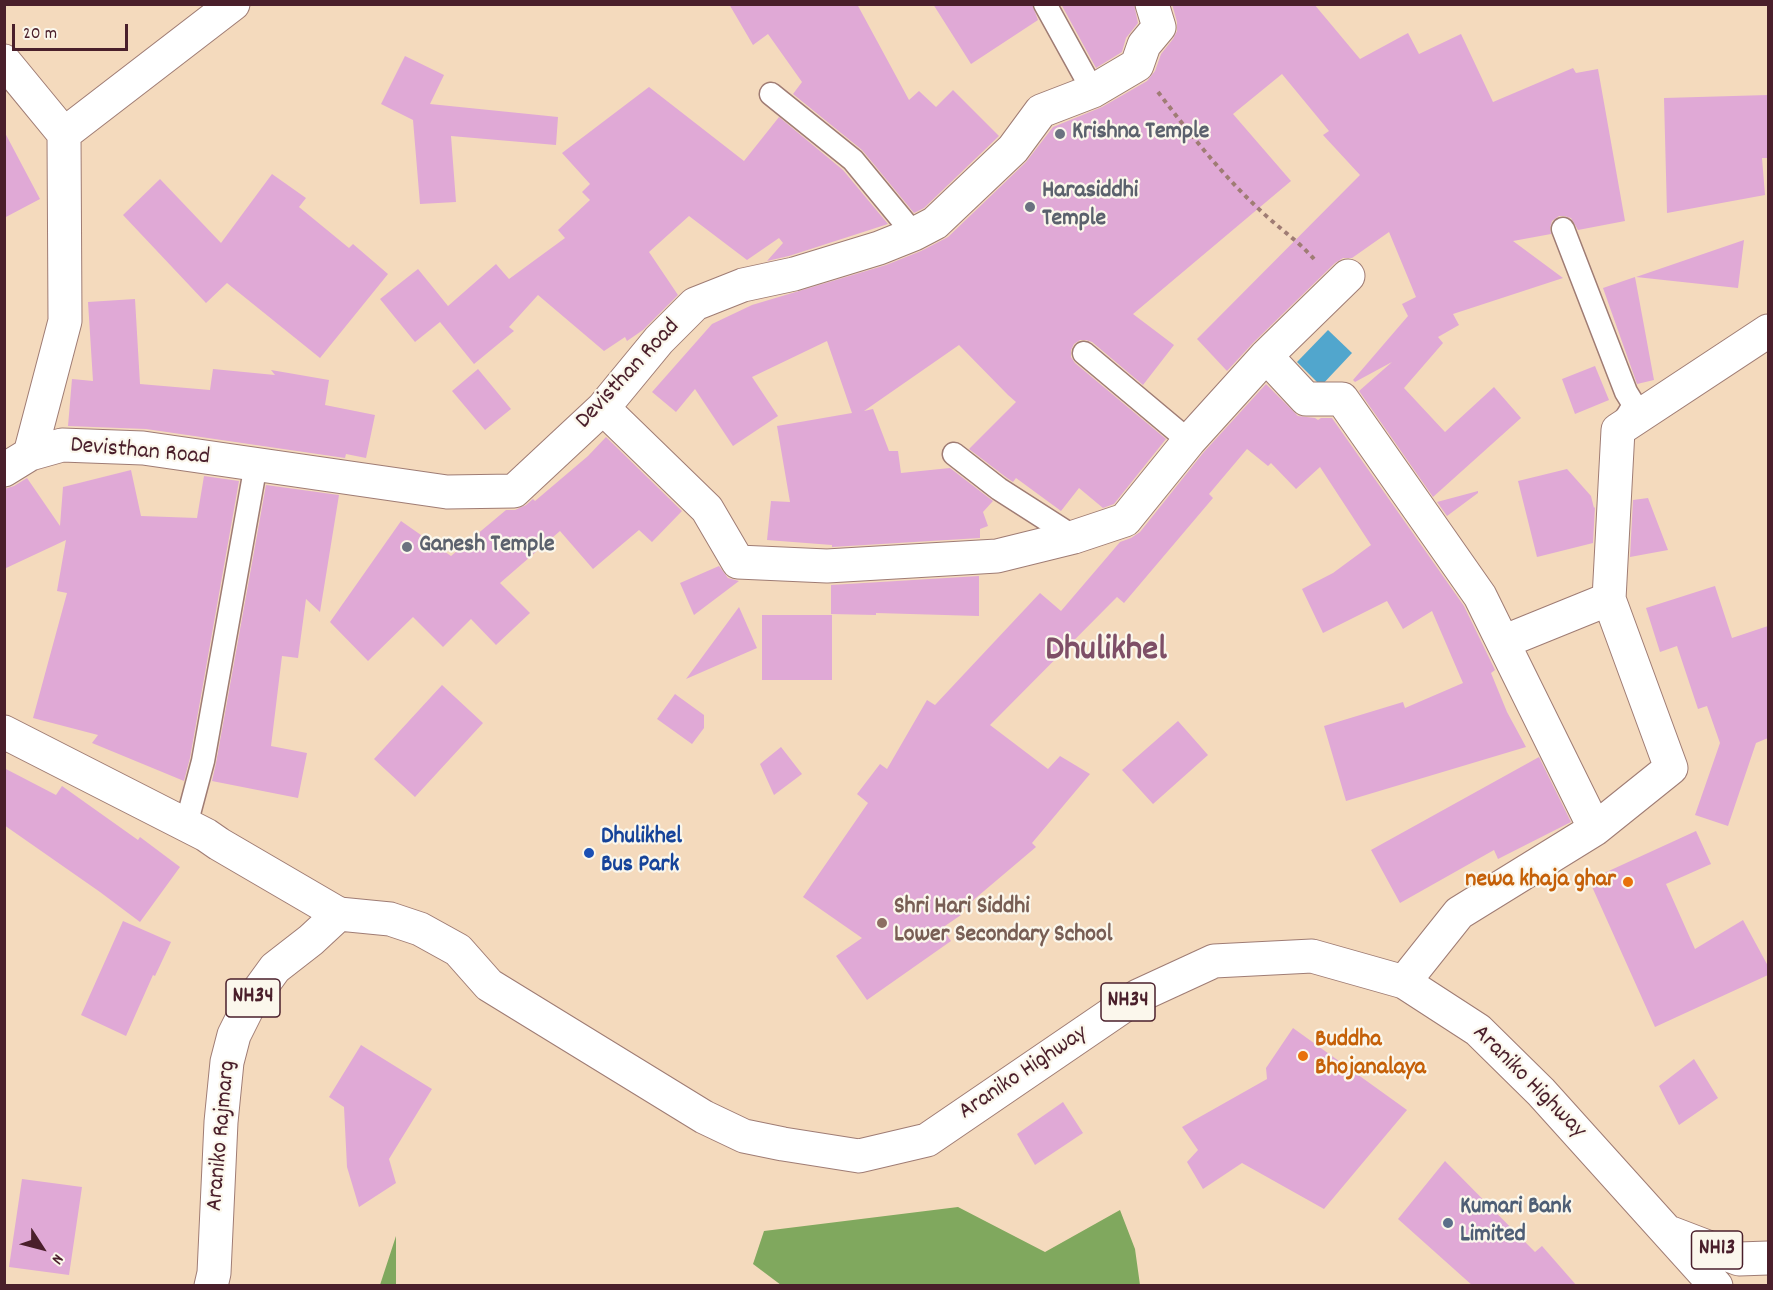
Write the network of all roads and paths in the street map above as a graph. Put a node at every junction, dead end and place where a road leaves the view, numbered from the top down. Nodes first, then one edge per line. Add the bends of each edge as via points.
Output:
1 (233, 4) edge
2 (1045, 4) edge
3 (1152, 4) edge
4 (4, 61) edge
5 (1137, 65) junction
6 (1093, 91) junction
7 (771, 94) dead end
8 (64, 134) junction
9 (1563, 229) dead end
10 (915, 234) junction
11 (1343, 281) joint
12 (1768, 331) edge
13 (1084, 353) dead end
14 (1266, 356) junction
15 (603, 408) junction
16 (1618, 430) junction
17 (1189, 441) junction
18 (954, 454) dead end
19 (17, 462) edge
20 (256, 464) junction
21 (1074, 537) junction
22 (1609, 599) junction
23 (1503, 642) junction
24 (4, 732) edge
25 (186, 825) junction
26 (1595, 829) junction
27 (339, 914) junction
28 (1404, 982) junction
29 (1667, 1231) junction
30 (1768, 1258) edge
31 (212, 1286) edge
32 (1716, 1286) edge

1 - 8 main road
2 - 6 lane
3 - 5 main road via 1159,27 1144,45
4 - 8 main road
5 - 6 main road, Devisthan Road
5 - 11 path via 1206,153 1262,212
6 - 10 main road, Devisthan Road via 1041,111 1013,149 935,223
7 - 10 lane via 853,160
8 - 19 main road via 65,321
9 - 16 lane via 1634,405
10 - 15 main road, Devisthan Road via 833,264 743,285 695,304 659,340
11 - 14 main road
12 - 16 main road
13 - 17 lane
14 - 17 main road
14 - 23 main road via 1306,399 1342,399 1480,596
15 - 20 main road, Devisthan Road via 514,491 447,492
15 - 21 main road via 707,509 738,562 827,566 997,556
16 - 22 main road
17 - 21 main road via 1125,520
18 - 21 lane via 999,489
19 - 20 main road, Devisthan Road via 62,445 143,448
20 - 25 lane via 203,761
22 - 23 main road
22 - 26 main road via 1671,768
23 - 26 main road
24 - 25 main road
25 - 27 main road
26 - 28 main road via 1459,913
27 - 28 main road, Araniko Highway / NH34 via 390,919 420,929 458,950 489,985 704,1117 744,1136 859,1156 927,1140 1138,996 1214,961 1312,956
27 - 31 main road, Araniko Rajmarg / NH34 via 275,968 251,1001 234,1035 221,1122
28 - 29 main road, Araniko Highway / NH34 via 1478,1030 1541,1092
29 - 30 main road, NH13 via 1739,1259
29 - 32 main road, Araniko Highway / NH34

